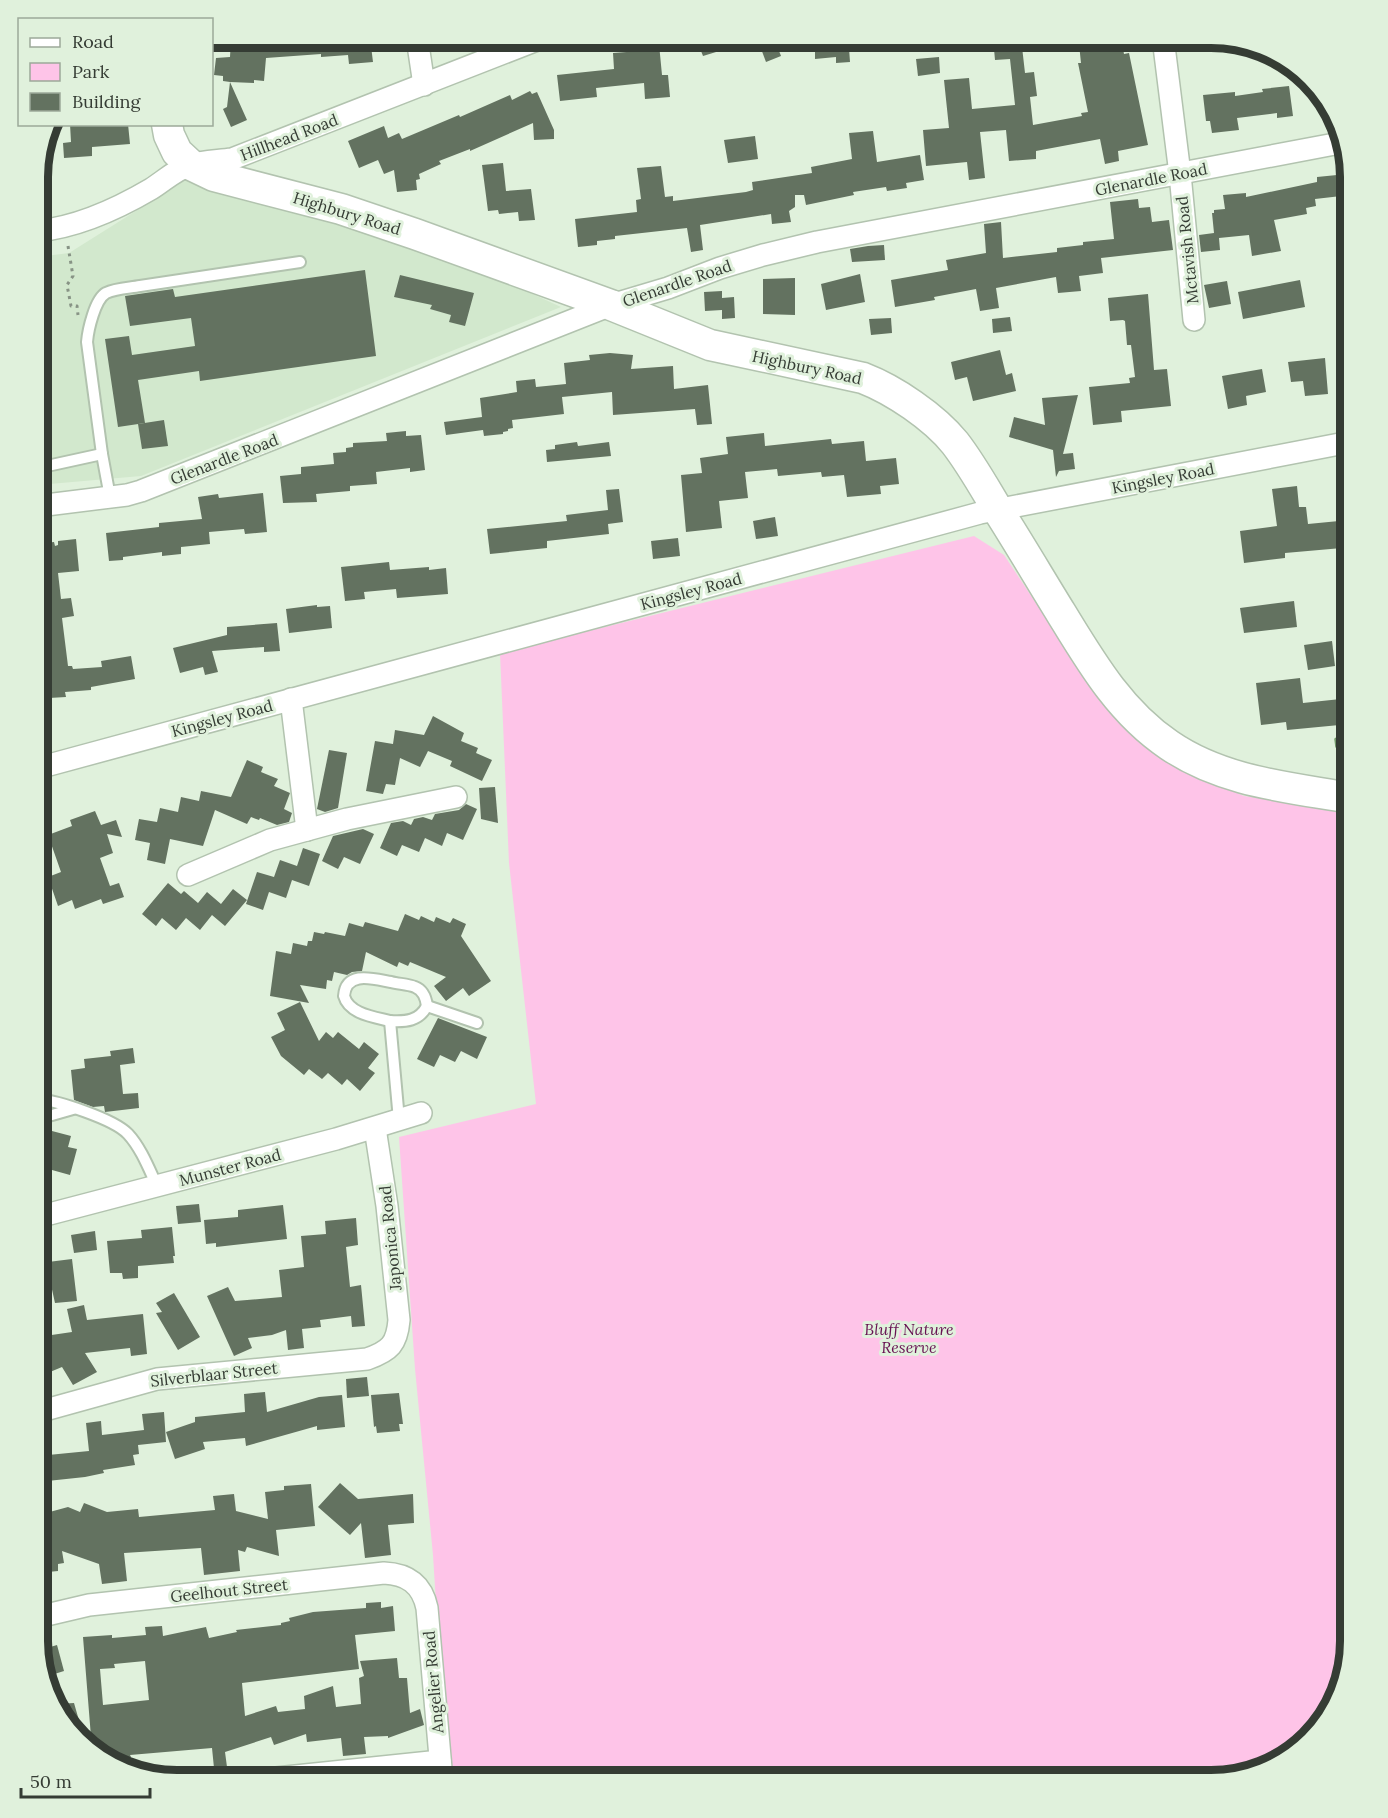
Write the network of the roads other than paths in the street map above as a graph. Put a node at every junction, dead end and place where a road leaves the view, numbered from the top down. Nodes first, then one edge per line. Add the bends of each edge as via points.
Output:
1 (418, 48) edge
2 (517, 48) edge
3 (1164, 48) edge
4 (424, 85) junction
5 (167, 126) edge
6 (1335, 144) edge
7 (191, 165) junction
8 (1180, 174) junction
9 (48, 229) edge
10 (300, 262) dead end
11 (611, 305) junction
12 (1194, 320) dead end
13 (1340, 444) edge
14 (102, 454) junction
15 (48, 466) edge
16 (110, 497) junction
17 (48, 505) edge
18 (998, 510) junction
19 (291, 699) junction
20 (48, 765) edge
21 (1340, 796) edge
22 (456, 797) dead end
23 (307, 830) junction
24 (188, 875) dead end
25 (428, 1006) junction
26 (390, 1021) junction
27 (477, 1023) dead end
28 (48, 1102) edge
29 (74, 1108) junction
30 (421, 1113) dead end
31 (48, 1116) edge
32 (399, 1120) junction
33 (375, 1128) junction
34 (157, 1186) junction
35 (48, 1214) edge
36 (391, 1346) joint
37 (48, 1409) edge
38 (418, 1586) joint
39 (48, 1615) edge
40 (441, 1770) edge

1 - 4 street
2 - 4 street, Hillhead Road
3 - 8 street, Mctavish Road
4 - 7 street, Hillhead Road via 232,159
5 - 7 street, Highbury Road via 177,152
6 - 8 street, Glenardle Road
7 - 9 street, Hillhead Road via 105,213
7 - 11 street, Highbury Road via 214,176 306,199 404,230
8 - 11 street, Glenardle Road via 817,242 720,268
8 - 12 street, Mctavish Road
10 - 14 lane via 106,293 99,300 87,335
11 - 16 street, Glenardle Road via 141,491
11 - 18 street, Highbury Road via 710,345 878,384 918,410 953,441
13 - 18 street, Kingsley Road
14 - 15 lane
14 - 16 lane
16 - 17 street, Glenardle Road
18 - 19 street, Kingsley Road
18 - 21 street, Highbury Road via 1097,671 1126,709 1151,731 1187,756 1232,776
19 - 20 street, Kingsley Road
19 - 23 street
22 - 23 street
23 - 24 street via 270,840
25 - 26 lane via 414,1019
25 - 26 lane via 424,994 415,987 365,977 351,980 344,996 349,1005
25 - 27 lane
26 - 32 lane
28 - 29 lane
29 - 31 lane
29 - 34 lane via 127,1132
30 - 32 street, Munster Road
32 - 33 street, Munster Road
33 - 34 street, Munster Road
33 - 36 street, Japonica Road via 399,1320
34 - 35 street, Munster Road
36 - 37 street, Silverblaar Street via 367,1359 157,1379
38 - 39 street, Geelhout Street via 398,1574 384,1573 89,1605
38 - 40 street, Angelier Road via 427,1608

